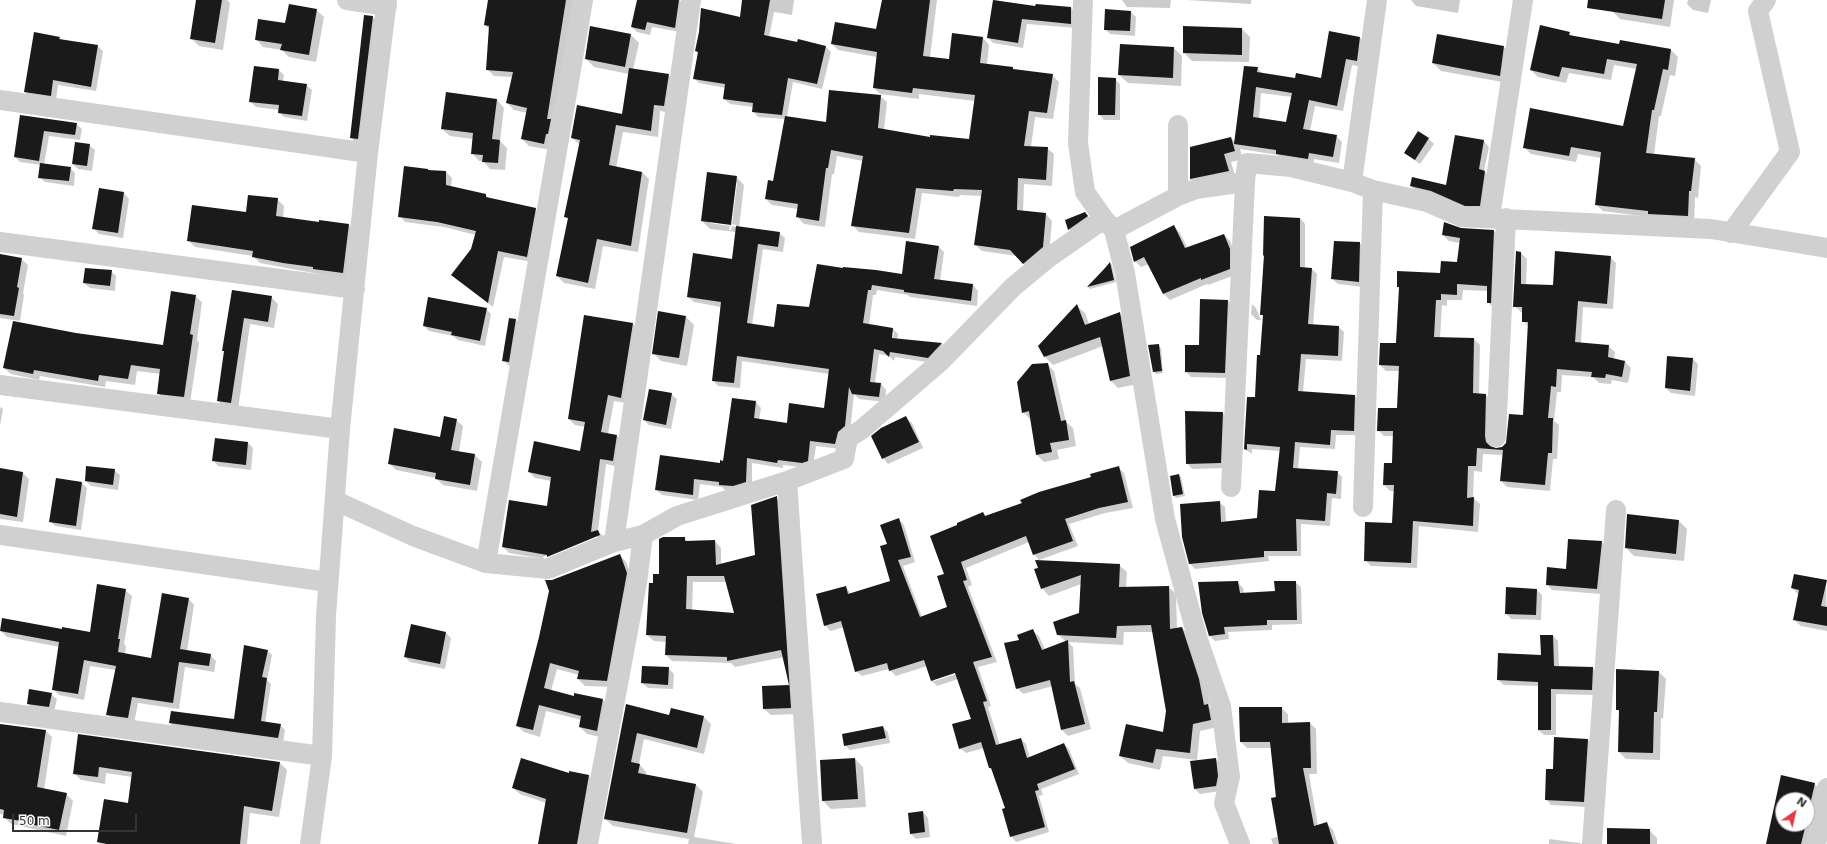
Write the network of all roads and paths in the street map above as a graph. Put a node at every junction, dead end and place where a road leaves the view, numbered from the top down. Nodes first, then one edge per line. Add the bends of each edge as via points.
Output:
1 (347, 0) edge
2 (583, 0) edge
3 (691, 0) edge
4 (1083, 0) edge
5 (1377, 0) edge
6 (1523, 0) edge
7 (1766, 0) edge
8 (387, 3) edge
9 (0, 100) edge
10 (1178, 125) dead end
11 (368, 153) junction
12 (1245, 182) junction
13 (1352, 182) junction
14 (1373, 190) junction
15 (1178, 196) junction
16 (1498, 218) junction
17 (1109, 224) junction
18 (1731, 233) junction
19 (0, 242) edge
20 (1827, 248) edge
21 (355, 289) junction
22 (0, 385) edge
23 (340, 429) junction
24 (1496, 436) dead end
25 (787, 481) junction
26 (1231, 487) dead end
27 (336, 500) junction
28 (1363, 507) dead end
29 (1616, 510) dead end
30 (0, 535) edge
31 (643, 535) junction
32 (614, 542) junction
33 (486, 562) junction
34 (328, 582) junction
35 (0, 712) edge
36 (322, 756) junction
37 (1827, 788) edge
38 (310, 844) edge
39 (588, 844) edge
40 (812, 844) edge
41 (1240, 844) edge
42 (1592, 844) edge
43 (1816, 844) edge

1 - 8 street
2 - 33 street
3 - 32 street
4 - 17 street via 1078,143 1085,192
5 - 13 street
6 - 16 street
7 - 18 street via 1758,10 1790,152
8 - 11 street
9 - 11 street
10 - 15 street
11 - 21 street
12 - 13 street via 1247,163 1291,167
12 - 15 street via 1196,189
12 - 26 street
13 - 14 street
14 - 16 street via 1427,202 1462,217
14 - 28 street
15 - 17 street
16 - 18 street via 1711,229
16 - 24 street
17 - 25 street via 1048,258 1013,287 940,362 861,430 848,438 844,459
17 - 41 street via 1125,273 1165,519 1198,640 1221,706 1230,777 1224,803
18 - 20 street
19 - 21 street
21 - 23 street
22 - 23 street
23 - 27 street
25 - 31 street via 677,516
25 - 40 street
27 - 33 street via 413,536
27 - 34 street
29 - 42 street
30 - 34 street
31 - 32 street
31 - 39 street via 637,583
32 - 33 street via 548,569
34 - 36 street
35 - 36 street
36 - 38 street
37 - 43 street

